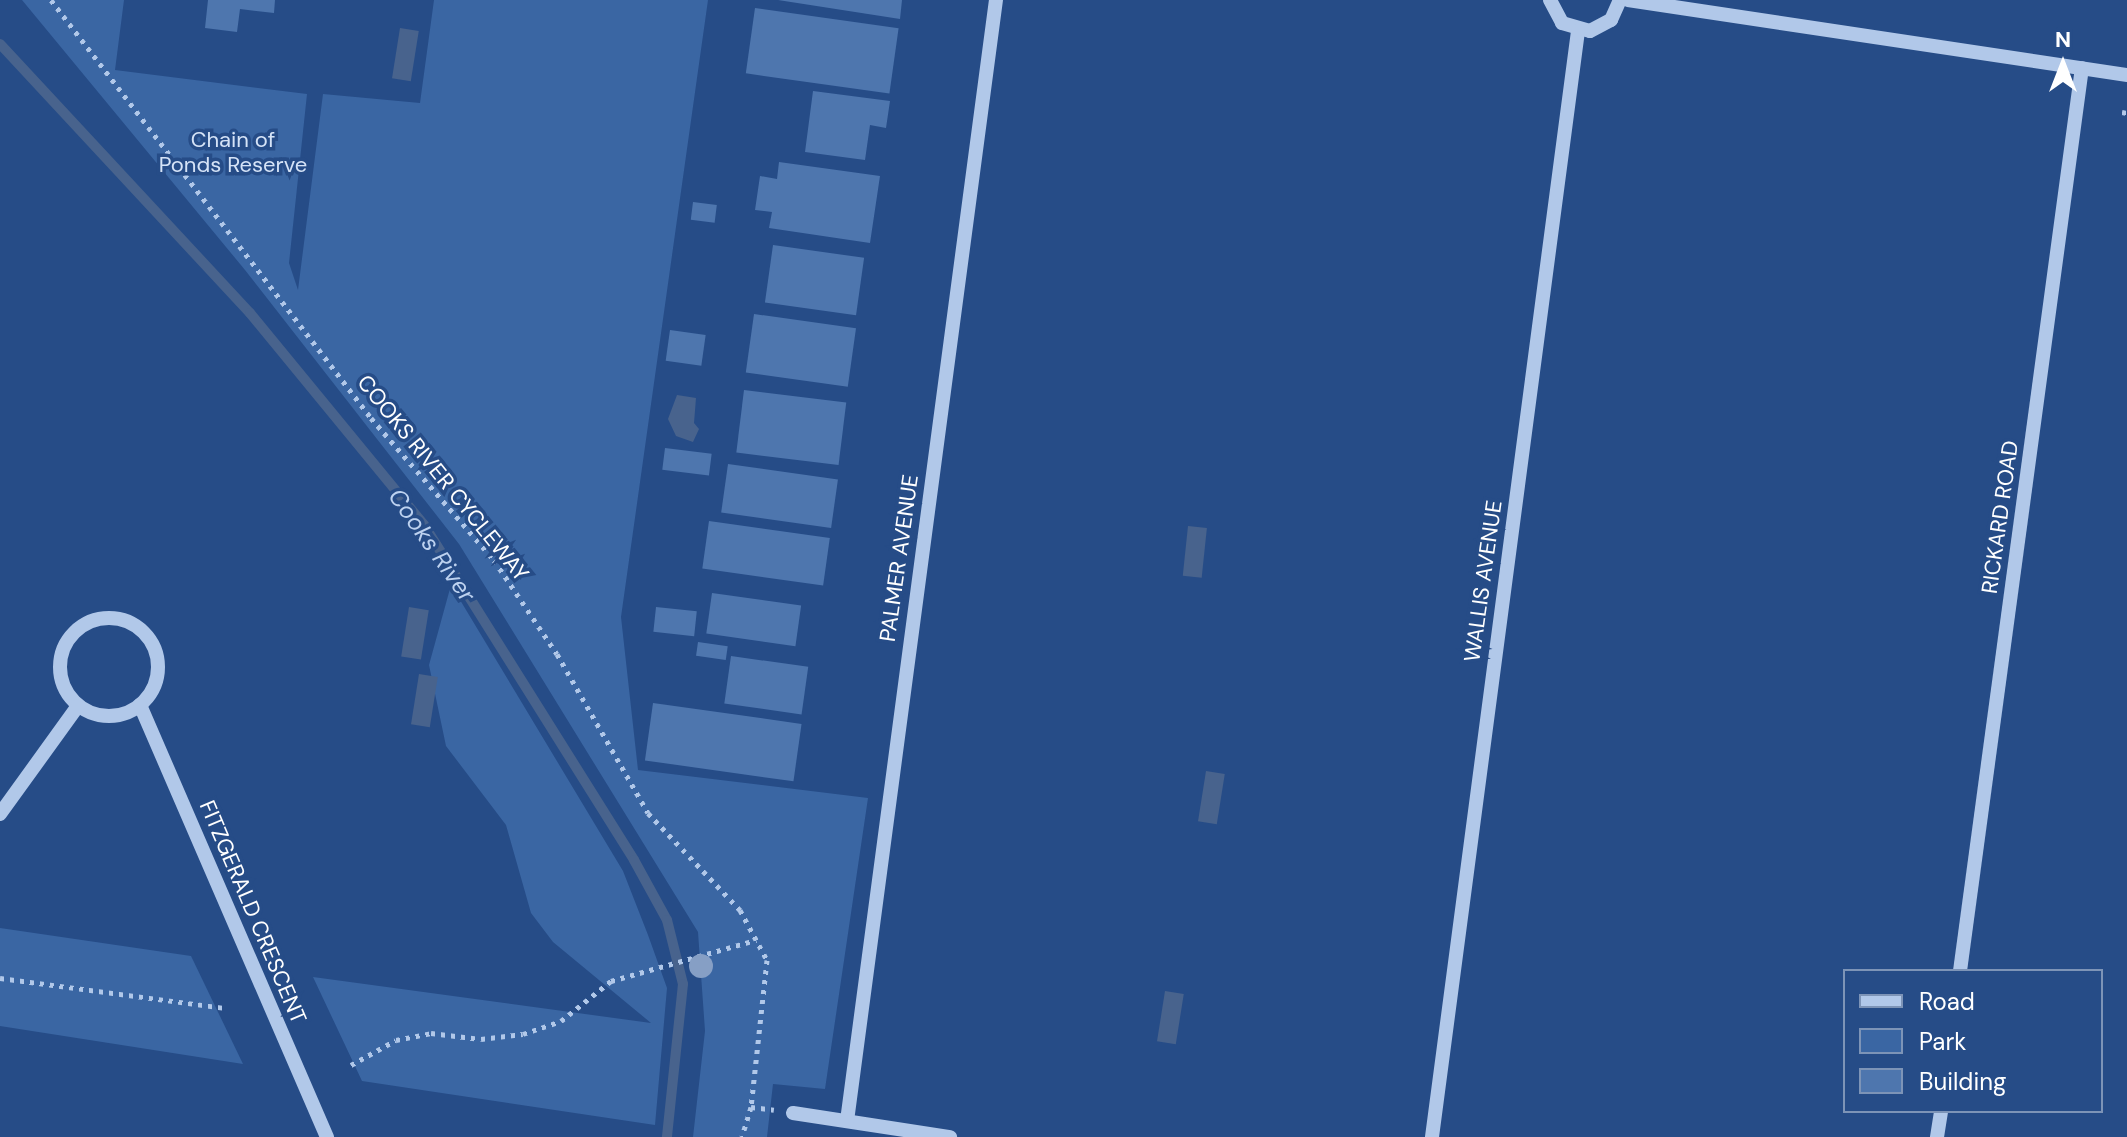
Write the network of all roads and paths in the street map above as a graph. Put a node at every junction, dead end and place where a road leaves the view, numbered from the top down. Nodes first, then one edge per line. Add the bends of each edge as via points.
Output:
1 (51, 0) edge
2 (996, 0) edge
3 (1550, 0) edge
4 (1620, 0) edge
5 (1628, 0) edge
6 (1578, 31) junction
7 (2082, 68) junction
8 (2127, 75) edge
9 (140, 705) junction
10 (78, 706) junction
11 (0, 814) edge
12 (756, 940) junction
13 (1960, 969) edge
14 (0, 978) edge
15 (224, 1008) dead end
16 (351, 1065) dead end
17 (793, 1113) dead end
18 (1941, 1113) edge
19 (847, 1121) junction
20 (327, 1137) edge
21 (742, 1137) edge
22 (950, 1137) edge
23 (1432, 1137) edge
24 (1937, 1137) edge

1 - 12 path, COOKS RIVER CYCLEWAY via 371,418 494,560 557,654 648,813 740,910
2 - 19 street, PALMER AVENUE
3 - 6 street via 1556,17
4 - 6 street via 1601,27
5 - 7 street
6 - 23 street, WALLIS AVENUE
7 - 8 street
7 - 13 street, RICKARD ROAD
9 - 10 street via 109,716
9 - 10 street via 158,673 148,638 126,622 98,619 81,626 60,656 63,684
9 - 20 street, FITZGERALD CRESCENT
10 - 11 street
12 - 16 path via 611,981 561,1021 523,1034 481,1039 431,1033 396,1040
12 - 21 path, COOKS RIVER CYCLEWAY via 767,960 751,1107
14 - 15 path
17 - 19 street
18 - 24 street
19 - 22 street

